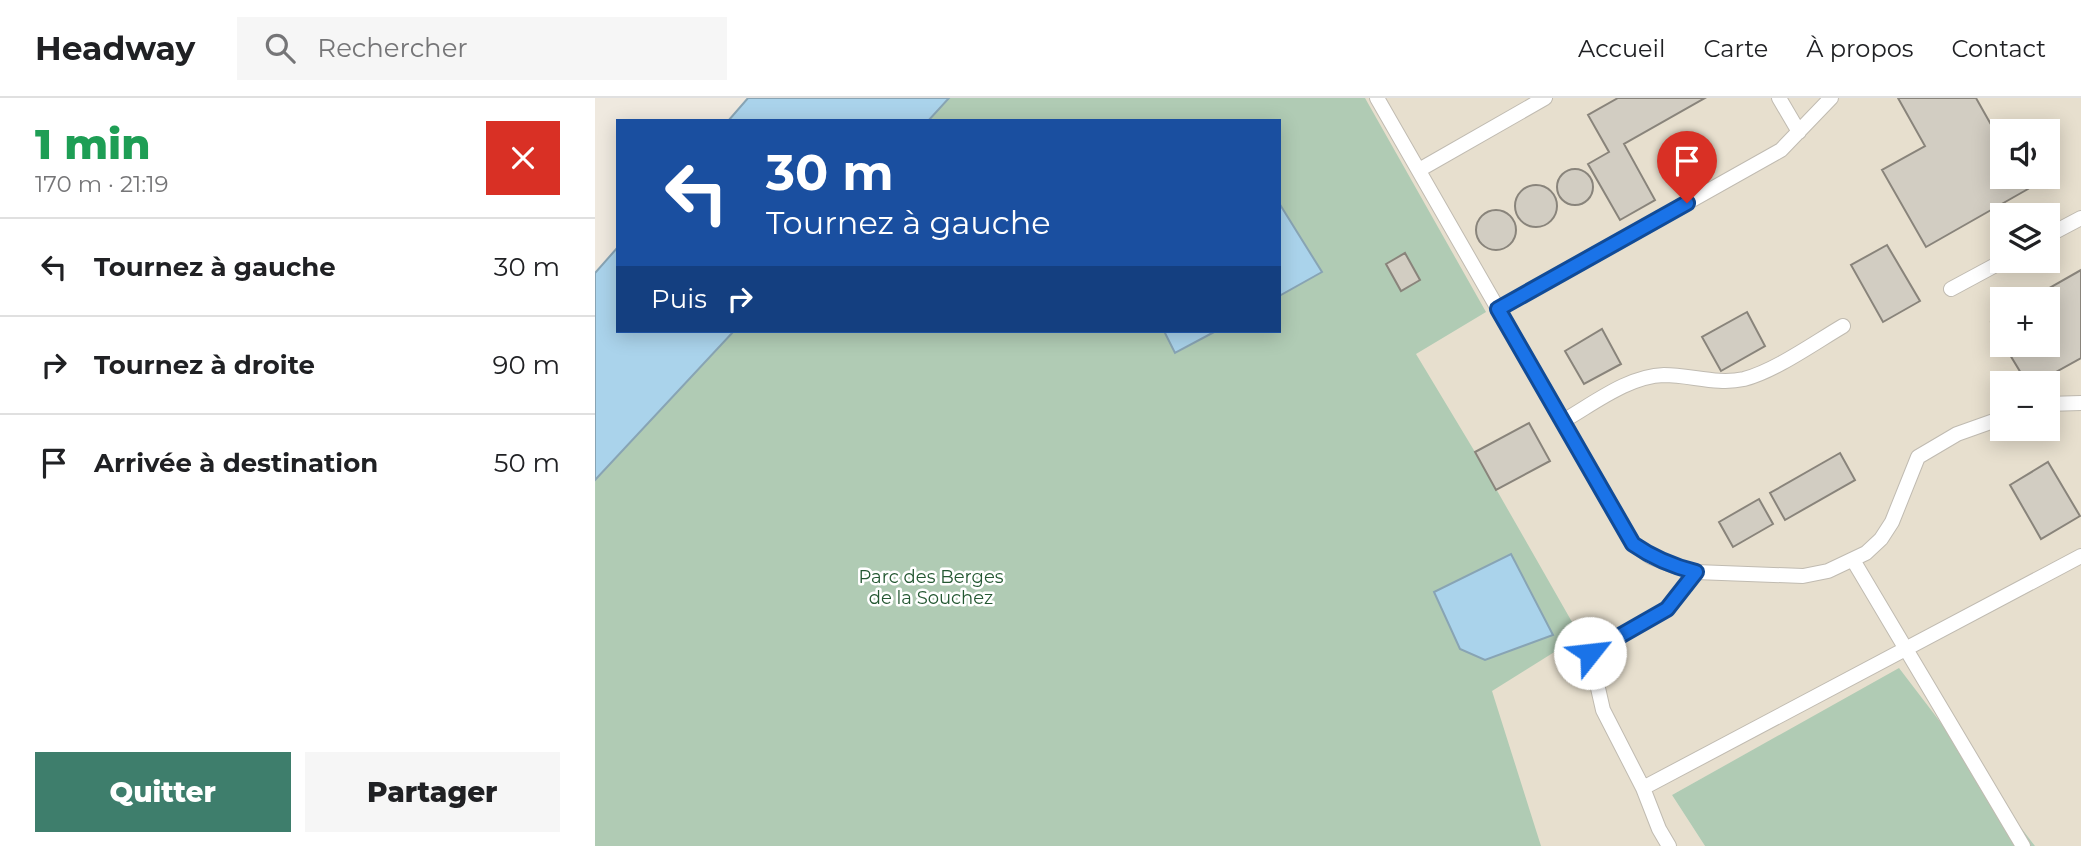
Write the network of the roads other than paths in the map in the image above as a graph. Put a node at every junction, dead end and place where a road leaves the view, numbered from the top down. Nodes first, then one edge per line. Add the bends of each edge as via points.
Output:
1 (1377, 98) edge
2 (1545, 98) edge
3 (1779, 98) edge
4 (1831, 98) edge
5 (1798, 132) junction
6 (1419, 170) junction
7 (2081, 218) edge
8 (2060, 229) edge
9 (1990, 268) edge
10 (1951, 289) dead end
11 (1498, 309) junction
12 (1843, 326) dead end
13 (2081, 403) edge
14 (2060, 404) edge
15 (1563, 421) junction
16 (1990, 422) edge
17 (2081, 556) edge
18 (1853, 560) junction
19 (1696, 572) junction
20 (1907, 648) junction
21 (1643, 788) junction
22 (1669, 846) edge
23 (2023, 846) edge

1 - 6 lane
2 - 6 lane
3 - 5 lane
4 - 5 lane
5 - 11 lane via 1781,150
6 - 11 lane
7 - 8 lane
9 - 10 lane
11 - 15 lane
12 - 15 lane via 1745,379 1642,378
13 - 14 lane
15 - 19 lane via 1633,544 1651,557
16 - 18 lane via 1957,434 1918,457 1892,522 1881,539
17 - 20 lane
18 - 19 lane via 1803,576
18 - 20 lane
19 - 21 lane via 1667,609 1590,653 1603,710
20 - 21 lane
20 - 23 lane
21 - 22 lane

